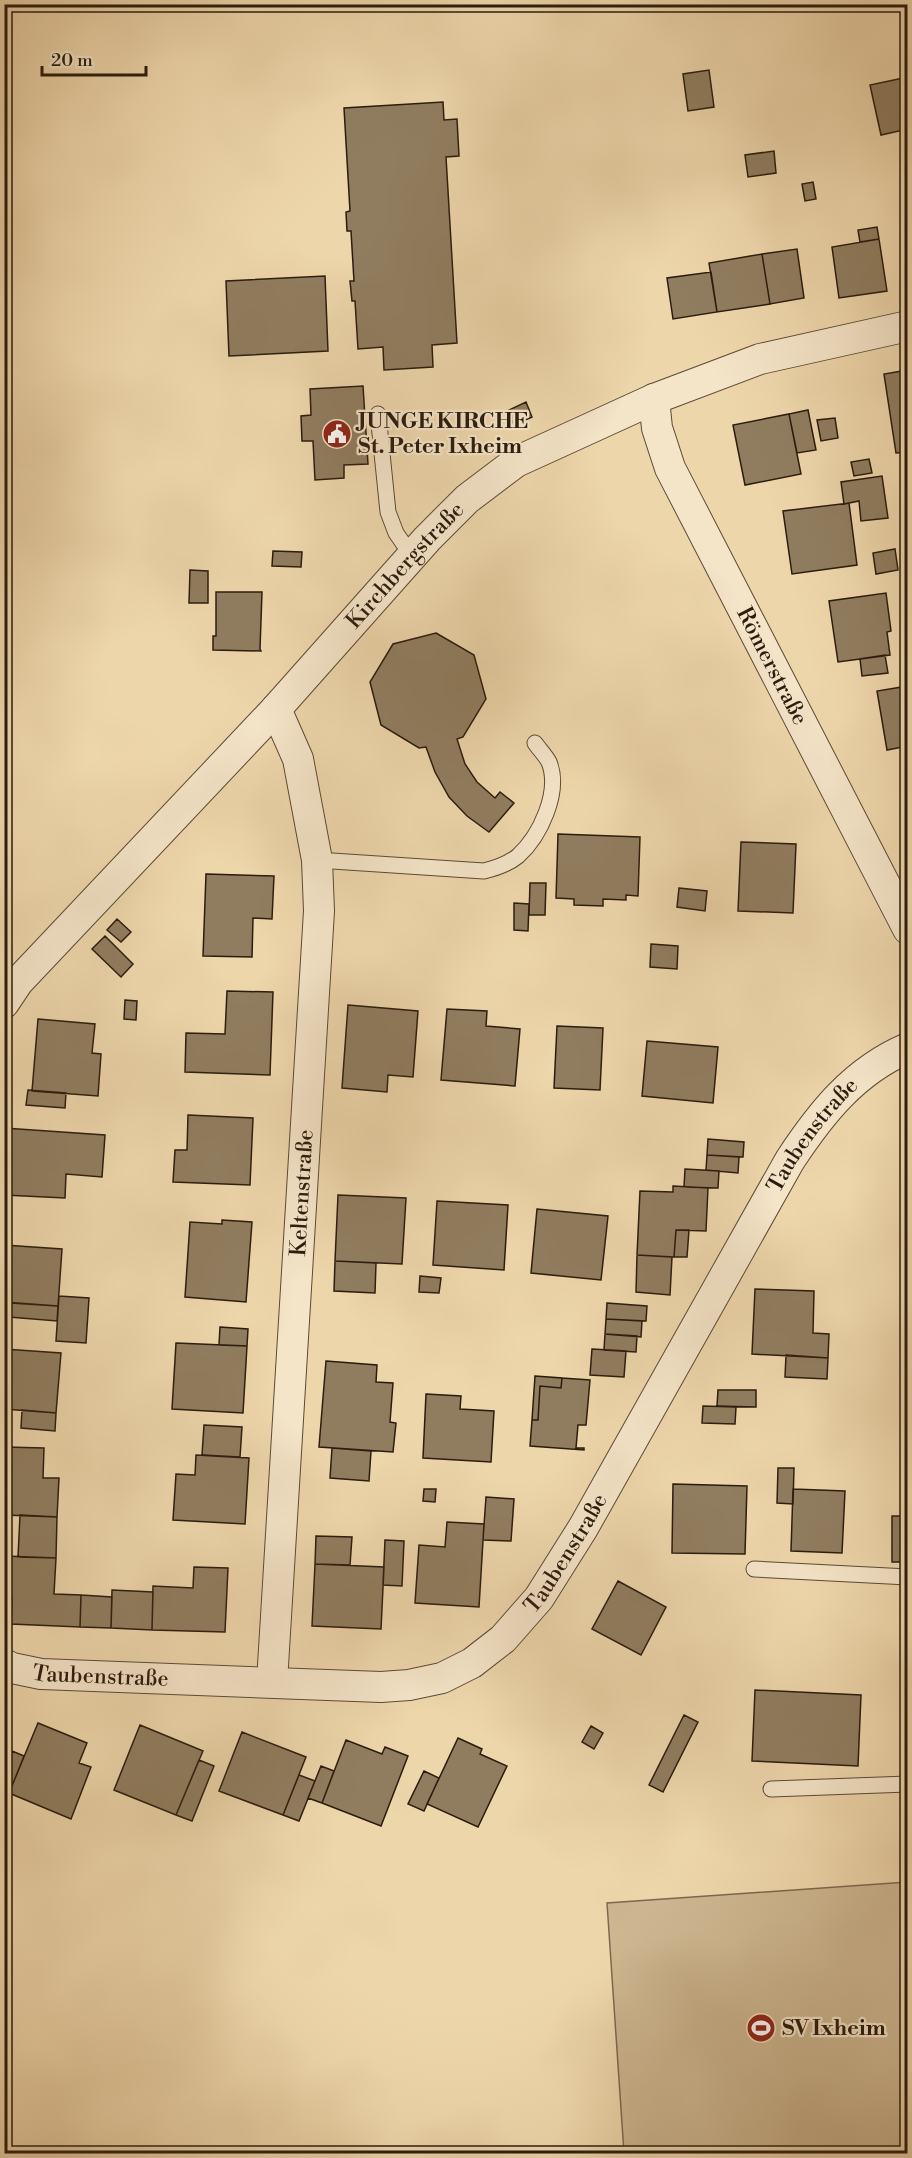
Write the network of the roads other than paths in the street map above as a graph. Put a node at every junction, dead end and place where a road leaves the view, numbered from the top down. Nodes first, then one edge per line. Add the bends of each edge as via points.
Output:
1 (908, 326) edge
2 (654, 399) junction
3 (378, 414) dead end
4 (412, 556) junction
5 (276, 709) junction
6 (535, 743) dead end
7 (317, 860) junction
8 (908, 928) edge
9 (9, 988) edge
10 (908, 1048) edge
11 (754, 1569) dead end
12 (908, 1576) edge
13 (4, 1664) edge
14 (272, 1682) junction
15 (908, 1784) edge
16 (771, 1789) dead end

1 - 2 street, Kirchbergstraße via 760,359
2 - 4 street, Kirchbergstraße via 516,462 467,499
2 - 8 street, Römerstraße via 657,428 670,468
3 - 4 lane via 388,512 396,533
4 - 5 street, Kirchbergstraße
5 - 7 street, Keltenstraße via 298,759
5 - 9 street, Kirchbergstraße
6 - 7 lane via 549,762 553,785 547,810 532,840 500,867 484,872
7 - 14 street, Keltenstraße via 320,911
10 - 14 street, Taubenstraße via 849,1085 811,1129 583,1528 539,1598 503,1639 472,1663 442,1678 409,1685
11 - 12 lane
13 - 14 street, Taubenstraße via 41,1674
15 - 16 lane

